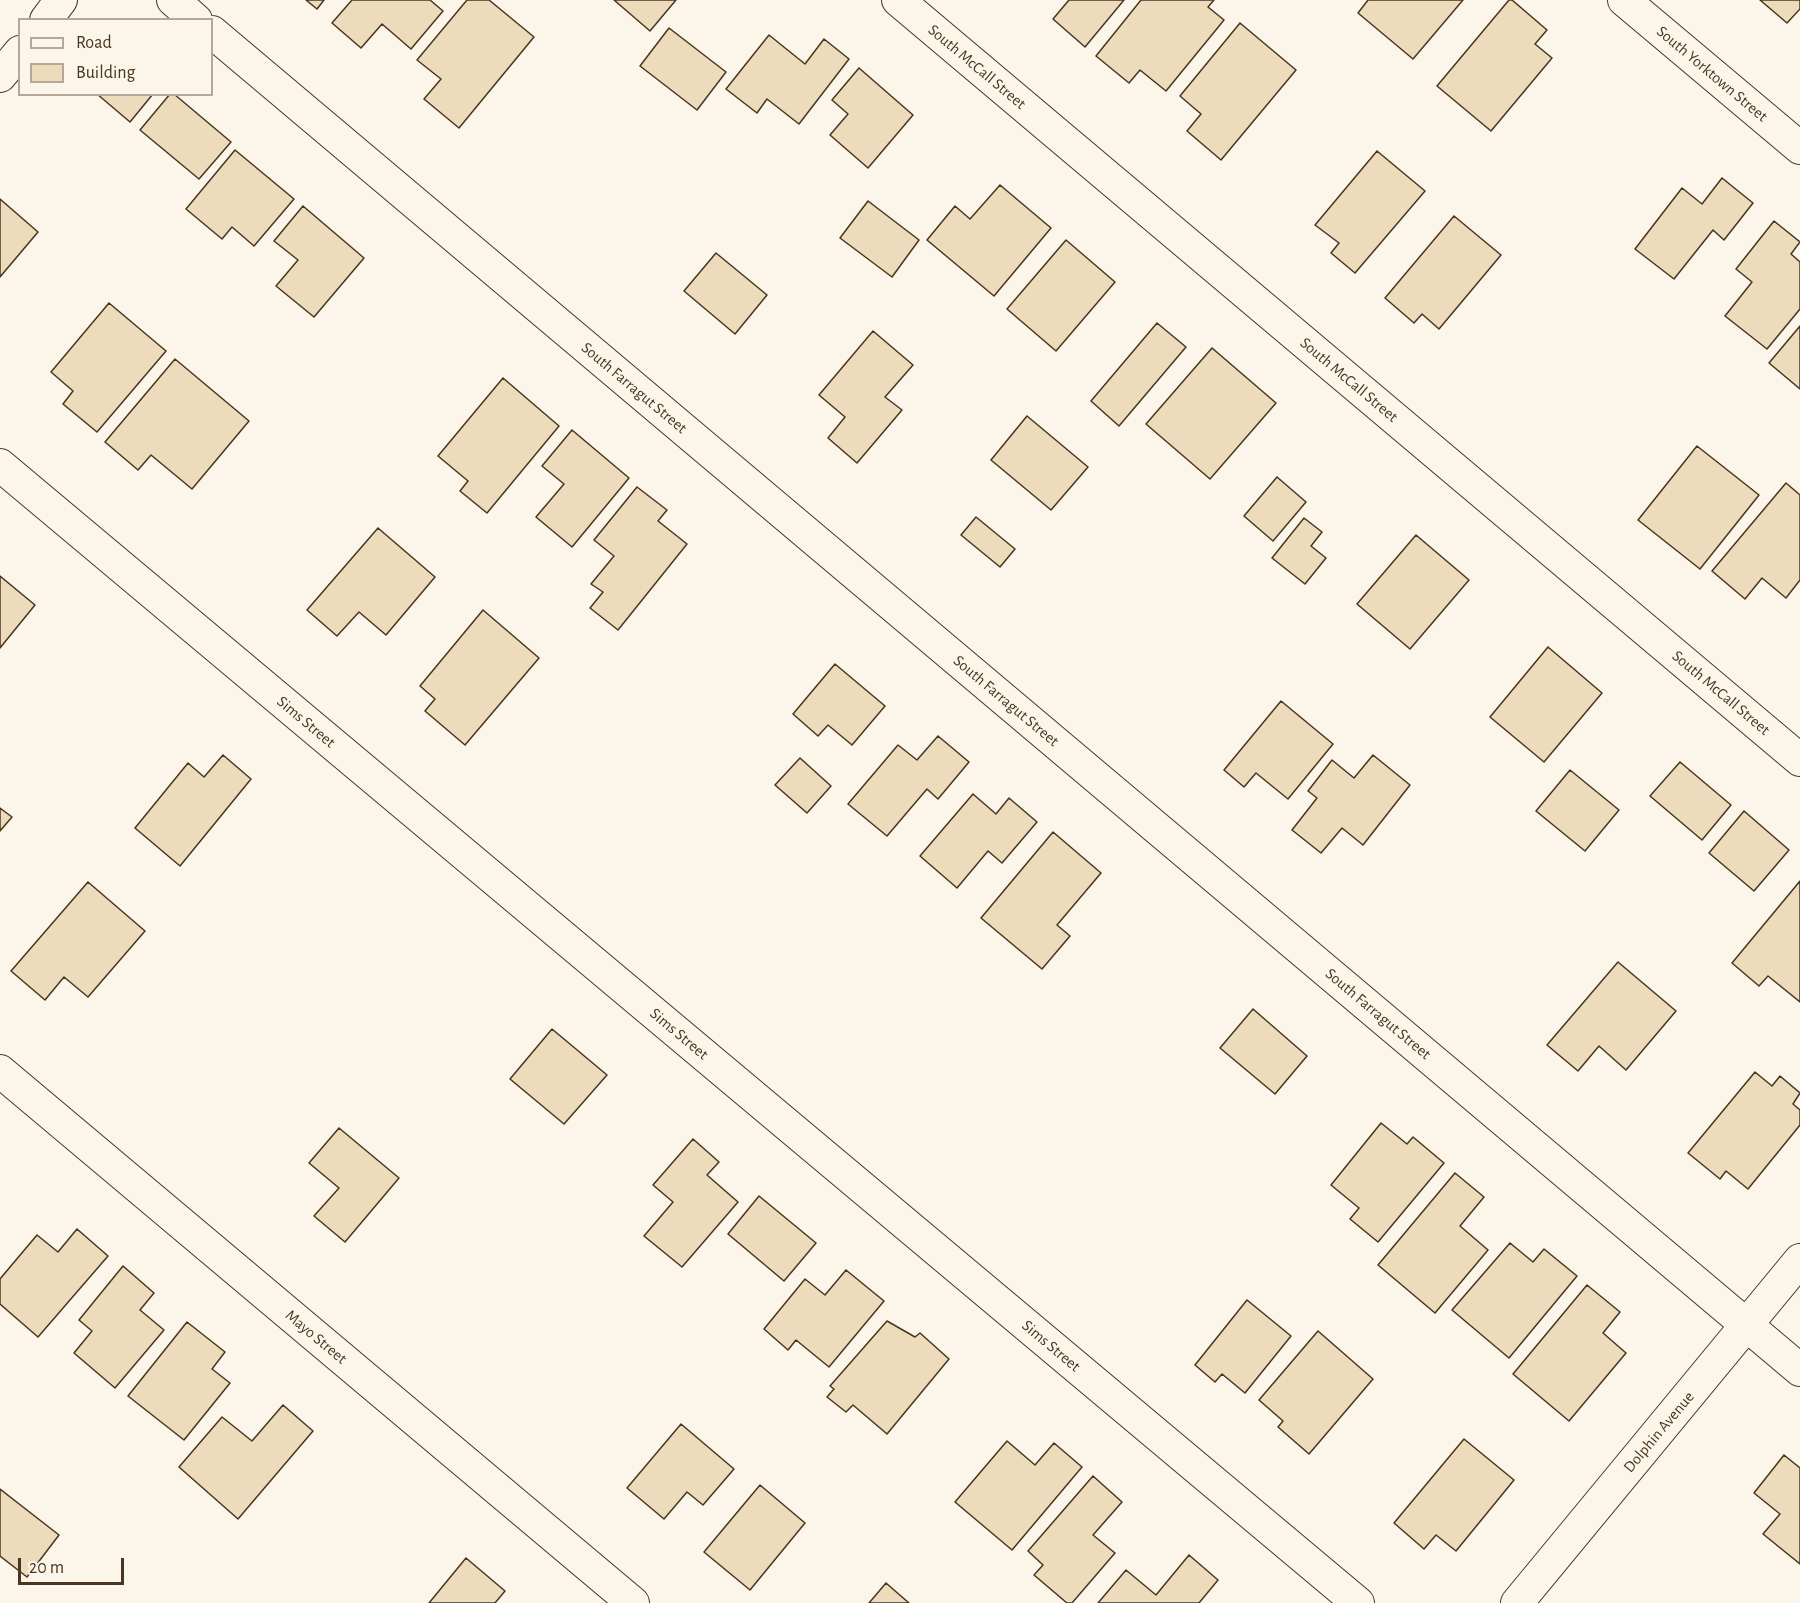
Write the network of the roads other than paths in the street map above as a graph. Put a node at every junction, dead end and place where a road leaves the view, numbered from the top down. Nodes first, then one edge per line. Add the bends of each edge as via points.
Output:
1 (62, 0) edge
2 (173, 0) edge
3 (898, 0) edge
4 (1624, 0) edge
5 (48, 18) edge
6 (194, 18) edge
7 (213, 33) edge
8 (18, 54) edge
9 (0, 76) edge
10 (1800, 148) edge
11 (0, 465) edge
12 (1800, 760) edge
13 (0, 1071) edge
14 (1800, 1260) edge
15 (1747, 1325) junction
16 (1800, 1370) edge
17 (633, 1603) edge
18 (1358, 1603) edge
19 (1517, 1603) edge

1 - 5 street
2 - 6 street
3 - 12 street, South McCall Street
4 - 10 street, South Yorktown Street
7 - 15 street, South Farragut Street
8 - 9 street
11 - 18 street, Sims Street
13 - 17 street, Mayo Street
14 - 15 street, Dolphin Avenue
15 - 16 street, South Farragut Street
15 - 19 street, Dolphin Avenue

